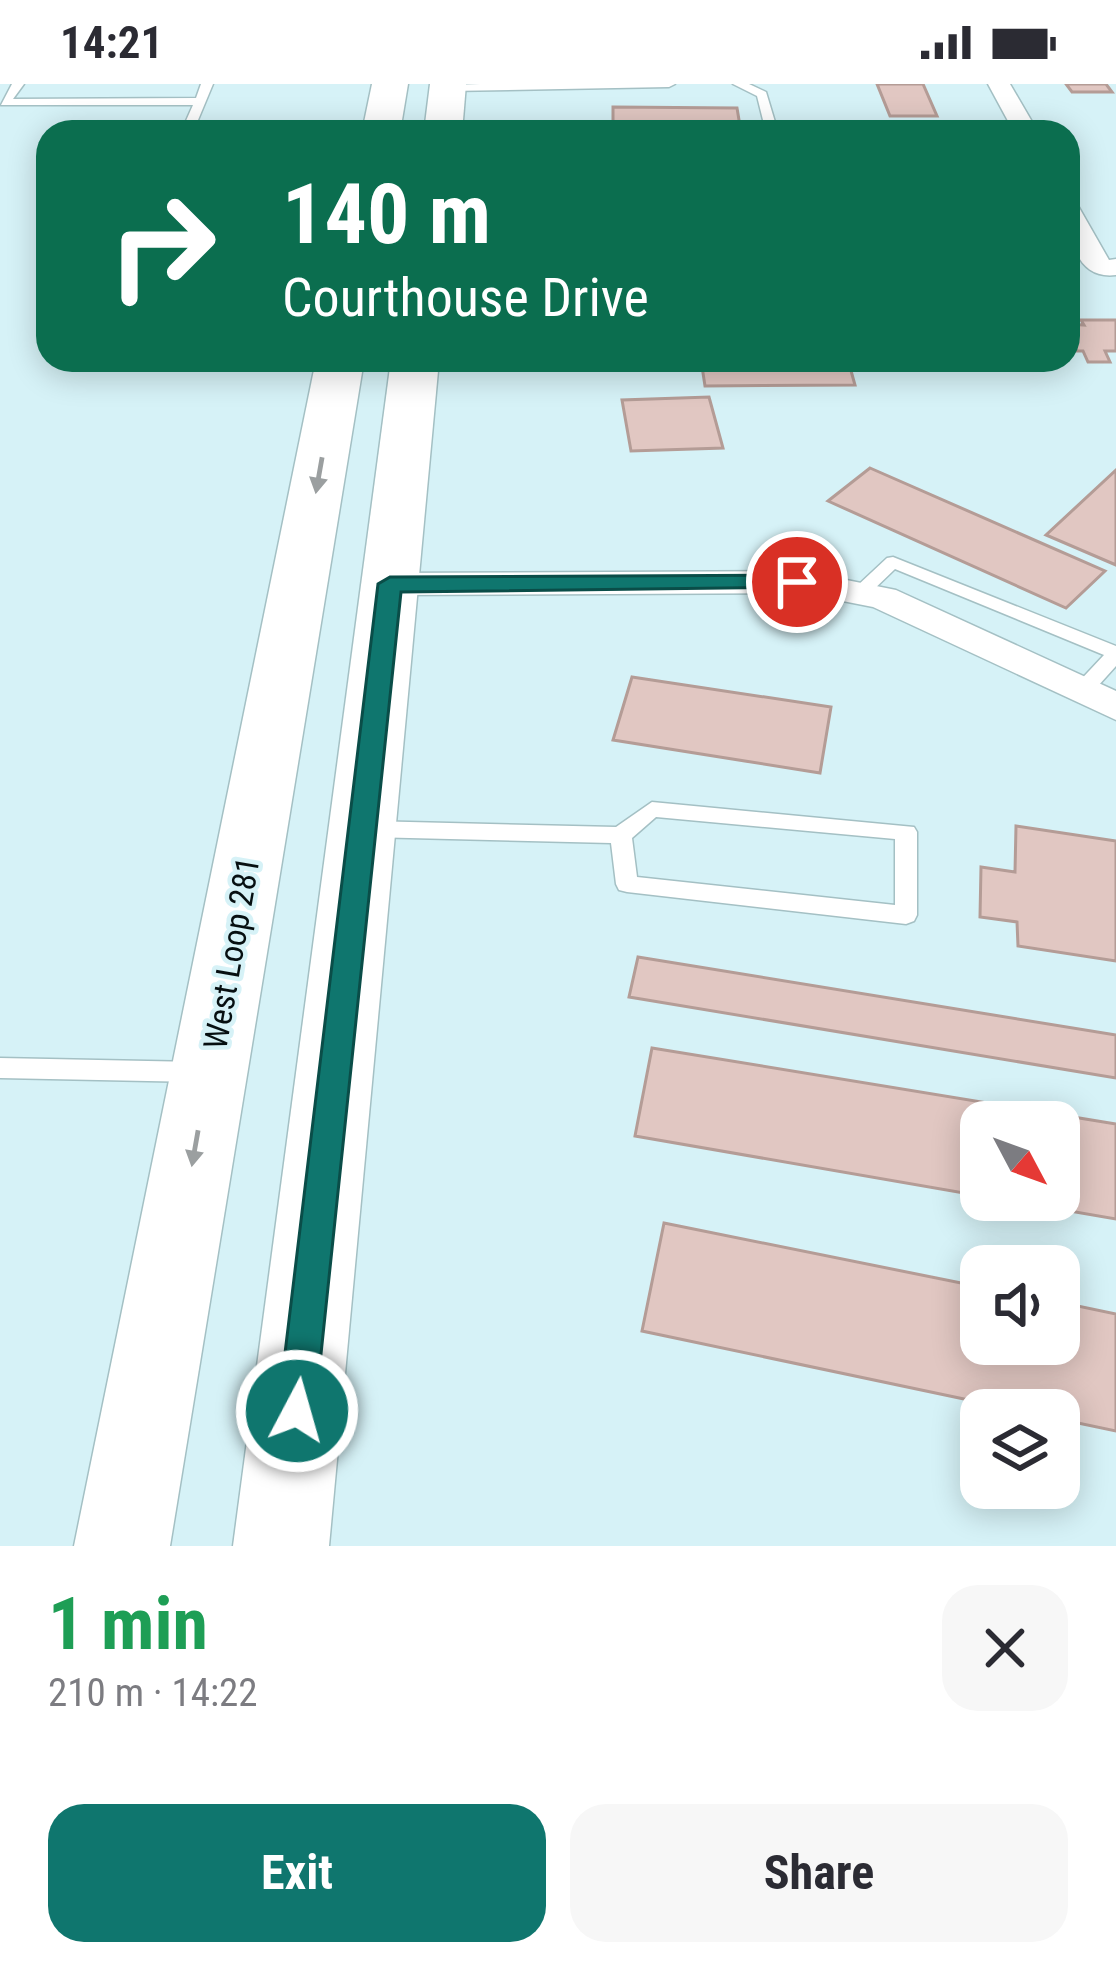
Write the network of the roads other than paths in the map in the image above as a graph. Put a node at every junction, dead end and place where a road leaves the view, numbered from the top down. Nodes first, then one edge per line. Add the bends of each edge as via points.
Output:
1 (18, 84) edge
2 (32, 84) edge
3 (207, 84) edge
4 (390, 84) edge
5 (669, 84) edge
6 (740, 84) edge
7 (999, 84) edge
8 (448, 86) edge
9 (537, 86) edge
10 (172, 101) junction
11 (200, 101) junction
12 (192, 120) edge
13 (384, 120) edge
14 (444, 120) edge
15 (769, 120) edge
16 (1018, 120) edge
17 (1080, 232) edge
18 (1116, 267) edge
19 (338, 372) edge
20 (404, 372) edge
21 (390, 584) junction
22 (862, 590) junction
23 (1116, 654) edge
24 (1081, 692) junction
25 (1116, 707) edge
26 (363, 829) junction
27 (621, 835) junction
28 (0, 1068) edge
29 (209, 1072) junction
30 (122, 1546) edge
31 (281, 1546) edge

1 - 10 lane via 5,103
2 - 10 lane via 26,94 36,98
3 - 11 lane
4 - 13 highway
5 - 9 lane
6 - 15 lane via 763,94
7 - 16 street
8 - 9 lane
8 - 14 highway
10 - 11 lane
11 - 12 lane
17 - 18 street via 1100,269
19 -> 29 highway, West Loop 281
20 - 21 highway
21 - 22 street via 802,582
21 - 26 highway
22 - 23 lane via 892,562
22 - 24 street
23 - 24 lane
24 - 25 street
26 - 27 lane
26 - 31 highway
27 - 27 lane via 652,809 906,832 907,915 626,884
28 - 29 lane
29 -> 30 highway, West Loop 281

